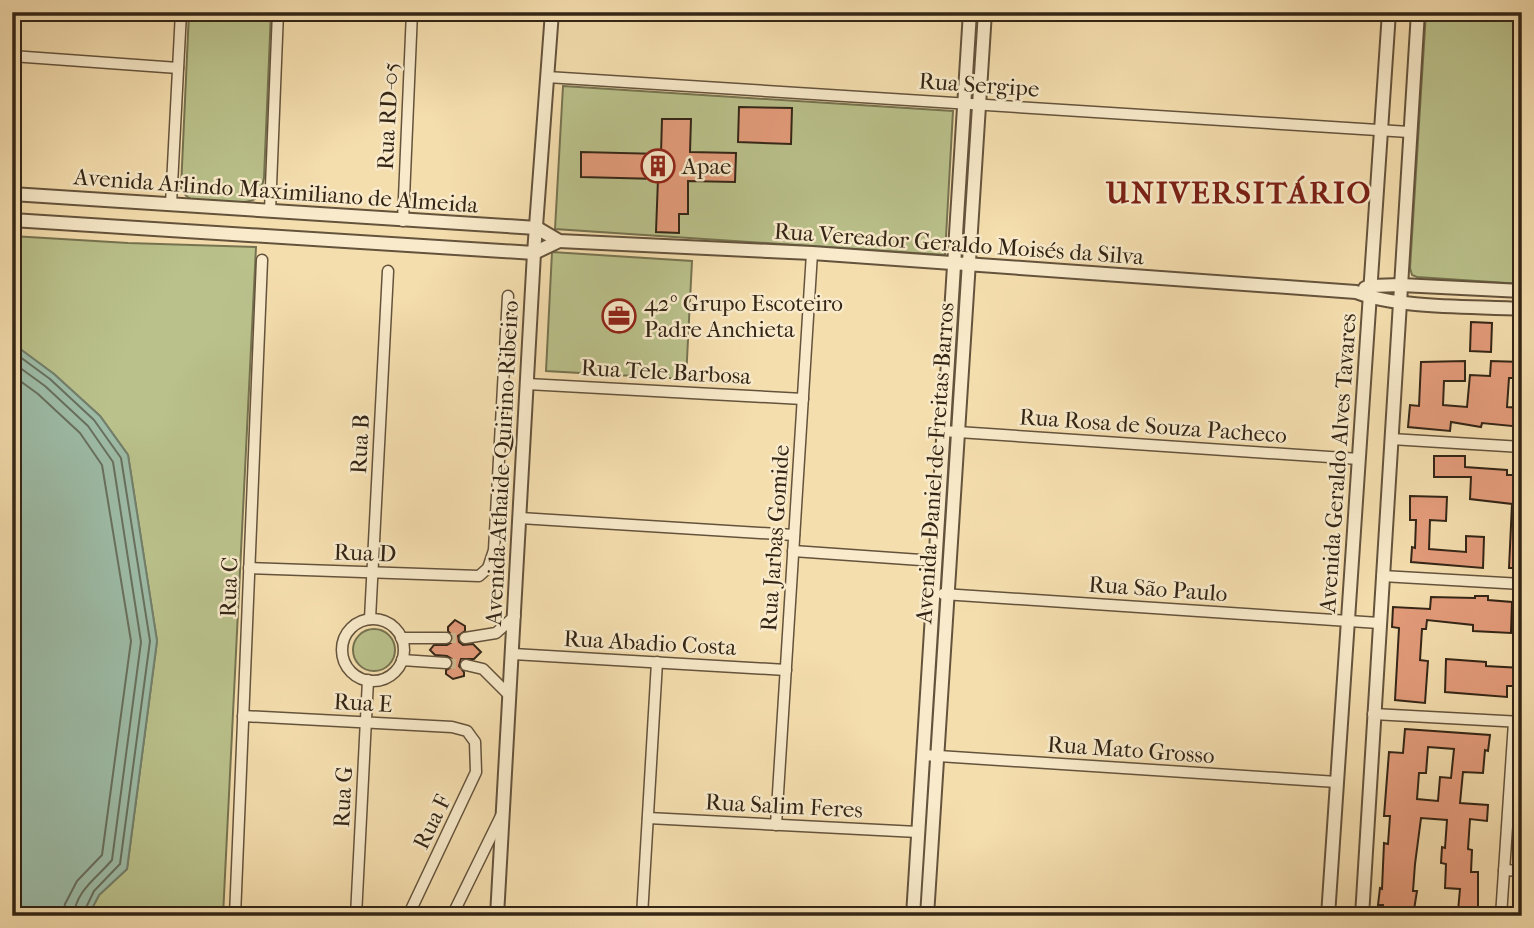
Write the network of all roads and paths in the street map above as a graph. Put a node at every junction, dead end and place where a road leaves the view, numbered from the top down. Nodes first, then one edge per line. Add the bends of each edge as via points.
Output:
1 (181, 12) edge
2 (278, 12) edge
3 (412, 12) edge
4 (552, 12) edge
5 (970, 12) edge
6 (985, 12) edge
7 (1389, 12) edge
8 (1418, 12) edge
9 (12, 56) edge
10 (178, 68) junction
11 (547, 77) junction
12 (964, 103) junction
13 (979, 104) junction
14 (1381, 130) junction
15 (1409, 132) junction
16 (12, 194) edge
17 (171, 204) junction
18 (156, 205) junction
19 (270, 211) junction
20 (12, 220) edge
21 (402, 221) junction
22 (503, 228) junction
23 (537, 228) junction
24 (149, 229) junction
25 (559, 241) junction
26 (503, 250) junction
27 (534, 253) junction
28 (812, 253) junction
29 (262, 260) dead end
30 (954, 265) junction
31 (969, 266) junction
32 (388, 271) dead end
33 (1401, 285) junction
34 (1522, 291) edge
35 (1371, 292) junction
36 (508, 296) dead end
37 (1400, 302) junction
38 (1522, 309) edge
39 (527, 384) junction
40 (803, 400) junction
41 (943, 431) junction
42 (958, 432) junction
43 (1391, 439) junction
44 (1522, 447) edge
45 (1359, 459) junction
46 (520, 518) junction
47 (794, 535) junction
48 (793, 551) junction
49 (935, 561) junction
50 (249, 568) junction
51 (373, 572) junction
52 (1382, 576) junction
53 (1522, 584) edge
54 (933, 594) junction
55 (948, 595) junction
56 (515, 615) junction
57 (370, 619) junction
58 (1348, 621) junction
59 (1379, 623) junction
60 (401, 638) junction
61 (446, 638) tunnel mouth
62 (466, 638) tunnel mouth
63 (513, 654) junction
64 (402, 660) junction
65 (657, 662) junction
66 (446, 663) tunnel mouth
67 (466, 664) tunnel mouth
68 (786, 670) junction
69 (368, 680) junction
70 (510, 696) junction
71 (1373, 714) junction
72 (243, 716) junction
73 (366, 722) junction
74 (1518, 722) edge
75 (475, 742) joint
76 (923, 755) junction
77 (938, 756) junction
78 (1337, 782) junction
79 (503, 813) junction
80 (648, 818) junction
81 (776, 825) junction
82 (918, 832) junction
83 (1504, 870) junction
84 (1522, 871) edge
85 (235, 916) edge
86 (356, 916) edge
87 (408, 916) edge
88 (452, 916) edge
89 (496, 916) edge
90 (642, 916) edge
91 (913, 916) edge
92 (927, 916) edge
93 (1328, 916) edge
94 (1362, 916) edge
95 (1500, 916) edge

1 - 10 street
2 - 19 street
3 - 21 street, Rua RD-05
4 - 11 street, Avenida Athaide Quirino Ribeiro
5 - 12 street, Avenida Daniel de Freitas Barros
6 - 13 street, Avenida Daniel de Freitas Barros
7 - 14 street, Avenida Geraldo Alves Tavares
8 - 15 street
9 - 10 street
10 - 17 street
11 - 12 street, Rua Sergipe
11 - 23 street, Avenida Athaide Quirino Ribeiro
12 - 13 street, Rua Sergipe
12 - 30 street, Avenida Daniel de Freitas Barros
13 - 14 street, Rua Sergipe
13 - 31 street, Avenida Daniel de Freitas Barros
14 - 15 street, Rua Sergipe
14 - 35 street, Avenida Geraldo Alves Tavares
15 - 33 street
16 - 18 street, Avenida Arlindo Maximiliano de Almeida
17 - 18 street, Avenida Arlindo Maximiliano de Almeida
17 - 19 street, Avenida Arlindo Maximiliano de Almeida
18 - 24 street
19 - 21 street, Avenida Arlindo Maximiliano de Almeida
20 - 24 street, Avenida Arlindo Maximiliano de Almeida
21 - 22 street, Avenida Arlindo Maximiliano de Almeida
22 - 23 street, Avenida Arlindo Maximiliano de Almeida
22 - 26 street
23 - 25 street, Rua Vereador Geraldo Moisés da Silva
23 - 27 street, Avenida Athaide Quirino Ribeiro
24 - 26 street, Avenida Arlindo Maximiliano de Almeida
25 - 27 street, Rua Vereador Geraldo Moisés da Silva
25 - 28 street, Rua Vereador Geraldo Moisés da Silva
26 - 27 street, Avenida Arlindo Maximiliano de Almeida
27 - 39 street, Avenida Athaide Quirino Ribeiro
28 - 30 street, Rua Vereador Geraldo Moisés da Silva
28 - 40 street, Rua Jarbas Gomide
29 - 50 street, Rua C
30 - 31 street, Rua Vereador Geraldo Moisés da Silva
30 - 41 street, Avenida Daniel de Freitas Barros
31 - 35 street, Rua Vereador Geraldo Moisés da Silva
31 - 42 street, Avenida Daniel de Freitas Barros
32 - 51 street, Rua B
33 - 34 street, Rua Vereador Geraldo Moisés da Silva
33 - 35 street, Rua Vereador Geraldo Moisés da Silva
33 - 37 street
35 - 37 street, Rua Vereador Geraldo Moisés da Silva
35 - 45 street, Avenida Geraldo Alves Tavares
36 - 51 street, Rua D via 494,550 488,568 479,576
37 - 38 street, Rua Vereador Geraldo Moisés da Silva
37 - 43 street
39 - 40 street, Rua Tele Barbosa
39 - 46 street, Avenida Athaide Quirino Ribeiro
40 - 47 street, Rua Jarbas Gomide
41 - 42 street, Rua Rosa de Souza Pacheco
41 - 49 street, Avenida Daniel de Freitas Barros
42 - 45 street, Rua Rosa de Souza Pacheco
42 - 55 street, Avenida Daniel de Freitas Barros
43 - 44 street
43 - 52 street
45 - 58 street, Avenida Geraldo Alves Tavares
46 - 47 street
46 - 56 street, Avenida Athaide Quirino Ribeiro
47 - 48 street, Rua Jarbas Gomide
48 - 49 street
48 - 68 street, Rua Jarbas Gomide
49 - 54 street, Avenida Daniel de Freitas Barros
50 - 51 street, Rua D
50 - 72 street, Rua C
51 - 57 street, Rua B
52 - 53 street
52 - 59 street
54 - 55 street, Rua São Paulo
54 - 76 street, Avenida Daniel de Freitas Barros
55 - 58 street, Rua São Paulo
55 - 77 street, Avenida Daniel de Freitas Barros
56 - 62 street via 496,633
56 - 63 street, Avenida Athaide Quirino Ribeiro
57 - 60 street via 389,623
57 - 69 street via 350,628 342,649 349,669
58 - 59 street, Rua São Paulo
58 - 78 street, Avenida Geraldo Alves Tavares
59 - 71 street
60 - 61 street
60 - 64 street
63 - 65 street, Rua Abadio Costa
63 - 70 street, Avenida Athaide Quirino Ribeiro
64 - 66 street
64 - 69 street via 389,676
65 - 68 street, Rua Abadio Costa
65 - 80 street
67 - 70 street via 483,669
68 - 81 street, Rua Jarbas Gomide
69 - 73 street, Rua G
70 - 79 street, Avenida Athaide Quirino Ribeiro
71 - 74 street
71 - 94 street
72 - 73 street, Rua E
72 - 85 street, Rua C
73 - 75 street, Rua E via 452,727 467,732
73 - 86 street, Rua G
74 - 83 street
75 - 87 street, Rua F via 478,760 472,783
76 - 77 street, Rua Mato Grosso
76 - 82 street, Avenida Daniel de Freitas Barros
77 - 78 street, Rua Mato Grosso
77 - 92 street, Avenida Daniel de Freitas Barros
78 - 93 street, Avenida Geraldo Alves Tavares
79 - 88 street
79 - 89 street, Avenida Athaide Quirino Ribeiro
80 - 81 street, Rua Salim Feres
80 - 90 street
81 - 82 street, Rua Salim Feres
82 - 91 street, Avenida Daniel de Freitas Barros
83 - 84 street
83 - 95 street

